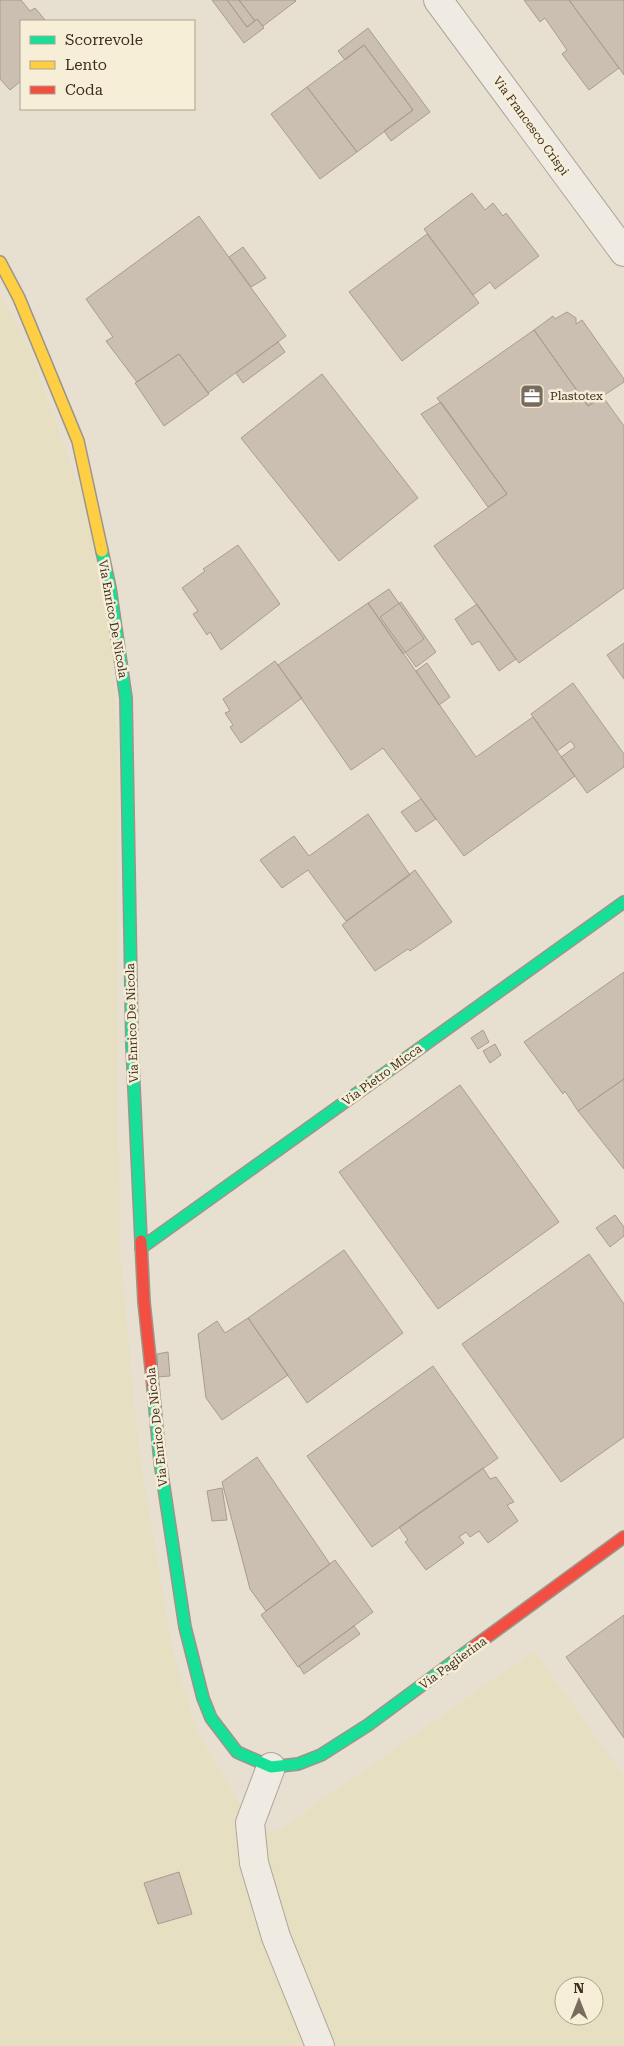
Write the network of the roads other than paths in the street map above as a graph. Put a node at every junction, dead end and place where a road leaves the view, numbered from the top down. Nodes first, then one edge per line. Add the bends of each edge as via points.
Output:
1 (438, 0) edge
2 (624, 252) edge
3 (0, 262) edge
4 (624, 902) edge
5 (140, 1248) junction
6 (624, 1537) edge
7 (271, 1767) junction
8 (320, 2046) edge

1 - 2 street, Via Francesco Crispi
3 - 5 street, Via Enrico De Nicola via 78,441 120,646 126,698 132,1044
4 - 5 street, Via Pietro Micca
5 - 7 street, Via Enrico De Nicola via 160,1461 185,1627 211,1718 237,1752
6 - 7 street, Via Paglierina via 368,1725 322,1754 298,1764
7 - 8 street via 250,1823 254,1863 276,1937

